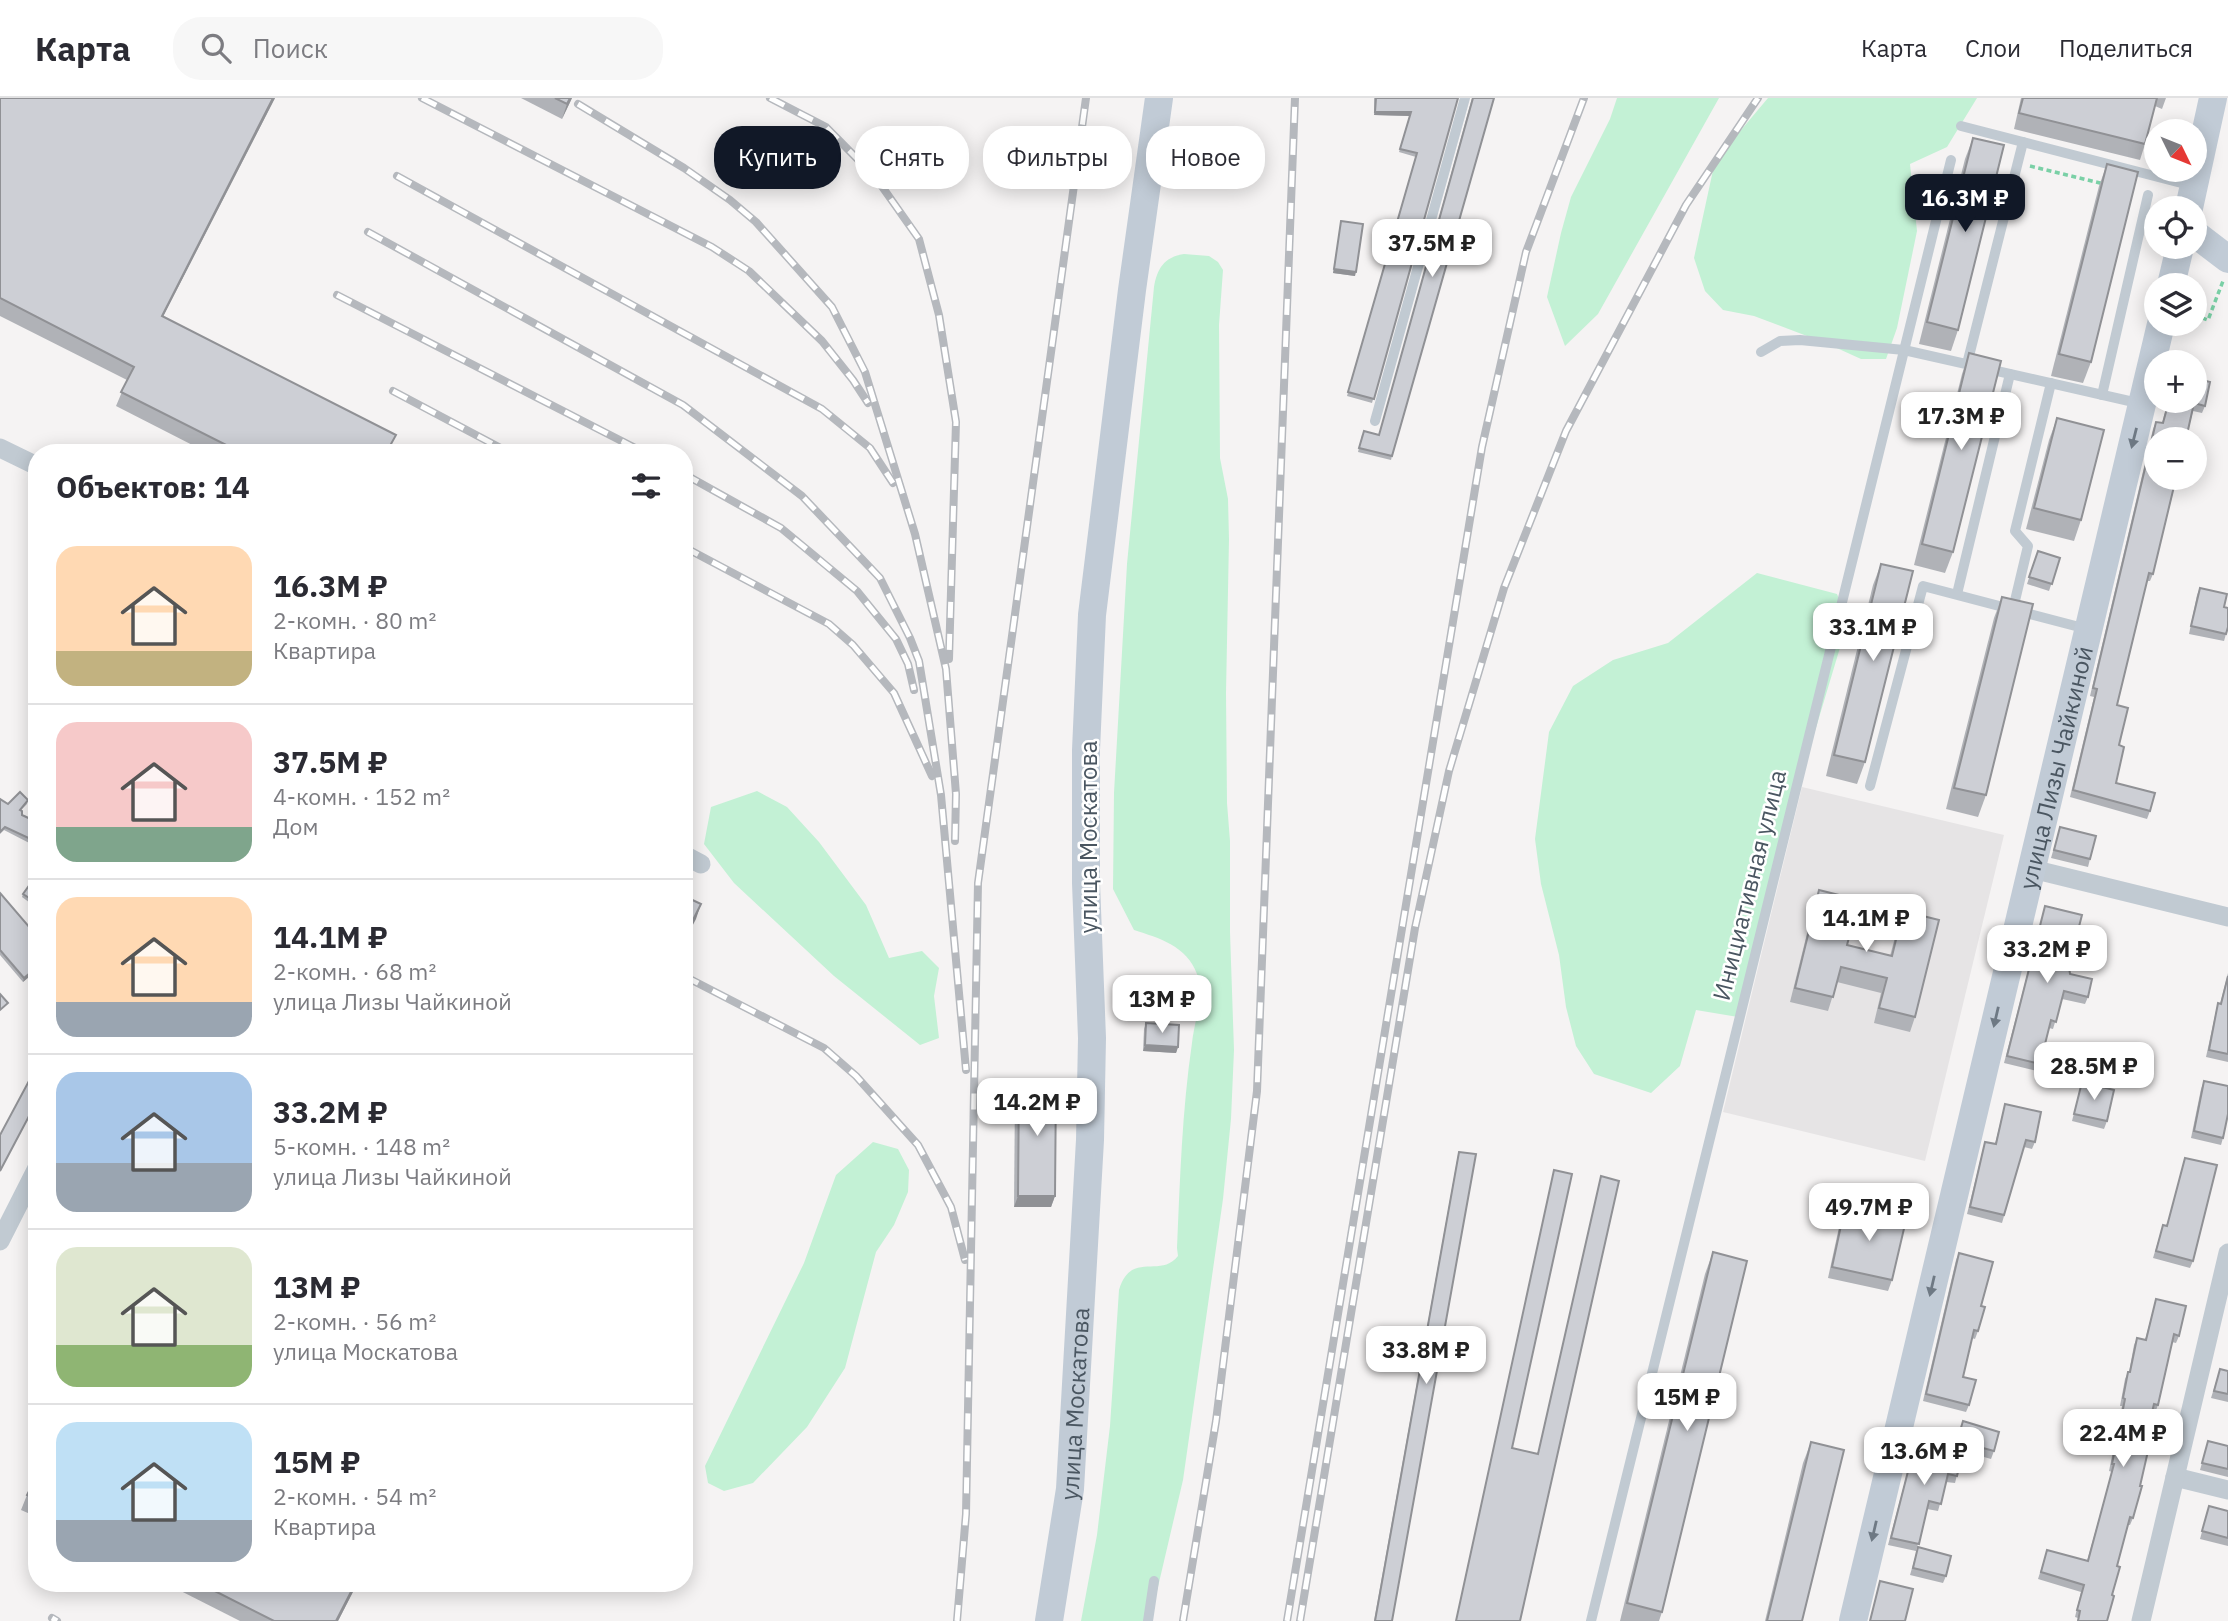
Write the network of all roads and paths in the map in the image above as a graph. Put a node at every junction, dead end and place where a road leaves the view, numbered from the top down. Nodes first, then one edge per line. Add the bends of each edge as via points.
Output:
1 (1159, 98) edge
2 (1465, 98) edge
3 (2213, 98) edge
4 (1961, 126) dead end
5 (2023, 142) junction
6 (1951, 160) dead end
7 (2018, 163) junction
8 (2109, 185) edge
9 (2148, 195) dead end
10 (2188, 196) edge
11 (2191, 196) edge
12 (2207, 249) edge
13 (2225, 270) edge
14 (2207, 320) edge
15 (2155, 336) edge
16 (1904, 350) junction
17 (1761, 352) dead end
18 (1967, 364) junction
19 (2010, 374) junction
20 (2051, 383) junction
21 (2102, 395) junction
22 (2142, 404) junction
23 (1375, 421) dead end
24 (0, 448) edge
25 (28, 462) edge
26 (1957, 594) junction
27 (2013, 609) junction
28 (2088, 629) junction
29 (1871, 786) dead end
30 (2032, 869) junction
31 (2228, 917) edge
32 (28, 1186) edge
33 (0, 1241) edge
34 (2228, 1253) edge
35 (2225, 1283) edge
36 (2175, 1476) junction
37 (2228, 1490) edge
38 (1154, 1581) dead end
39 (1049, 1621) edge
40 (1148, 1621) edge
41 (1591, 1621) edge
42 (1853, 1621) edge
43 (2141, 1621) edge

1 - 39 main road, улица Москатова via 1092,615 1086,803 1090,1140 1070,1489
2 - 23 lane
3 - 11 main road
4 - 5 lane
5 - 7 lane
5 - 10 lane
6 - 16 lane, Инициативная улица
7 - 8 path
7 - 18 lane
9 - 21 lane
12 - 13 main road
13 - 14 path
15 - 22 main road, улица Лизы Чайкиной
16 - 17 lane via 1800,340 1780,341
16 - 18 lane
16 - 41 lane, Инициативная улица
18 - 19 lane
19 - 20 lane
19 - 26 lane
20 - 21 lane
20 - 27 lane via 2015,531 2028,546
21 - 22 lane
22 -> 28 main road, улица Лизы Чайкиной
24 - 25 street
26 - 27 lane
26 - 29 lane via 1923,586
27 - 28 lane
28 - 30 main road, улица Лизы Чайкиной
30 - 31 street
30 -> 42 main road, улица Лизы Чайкиной
32 - 33 street
34 - 35 street
35 - 36 street
36 - 37 street
36 - 43 street
38 - 40 lane

